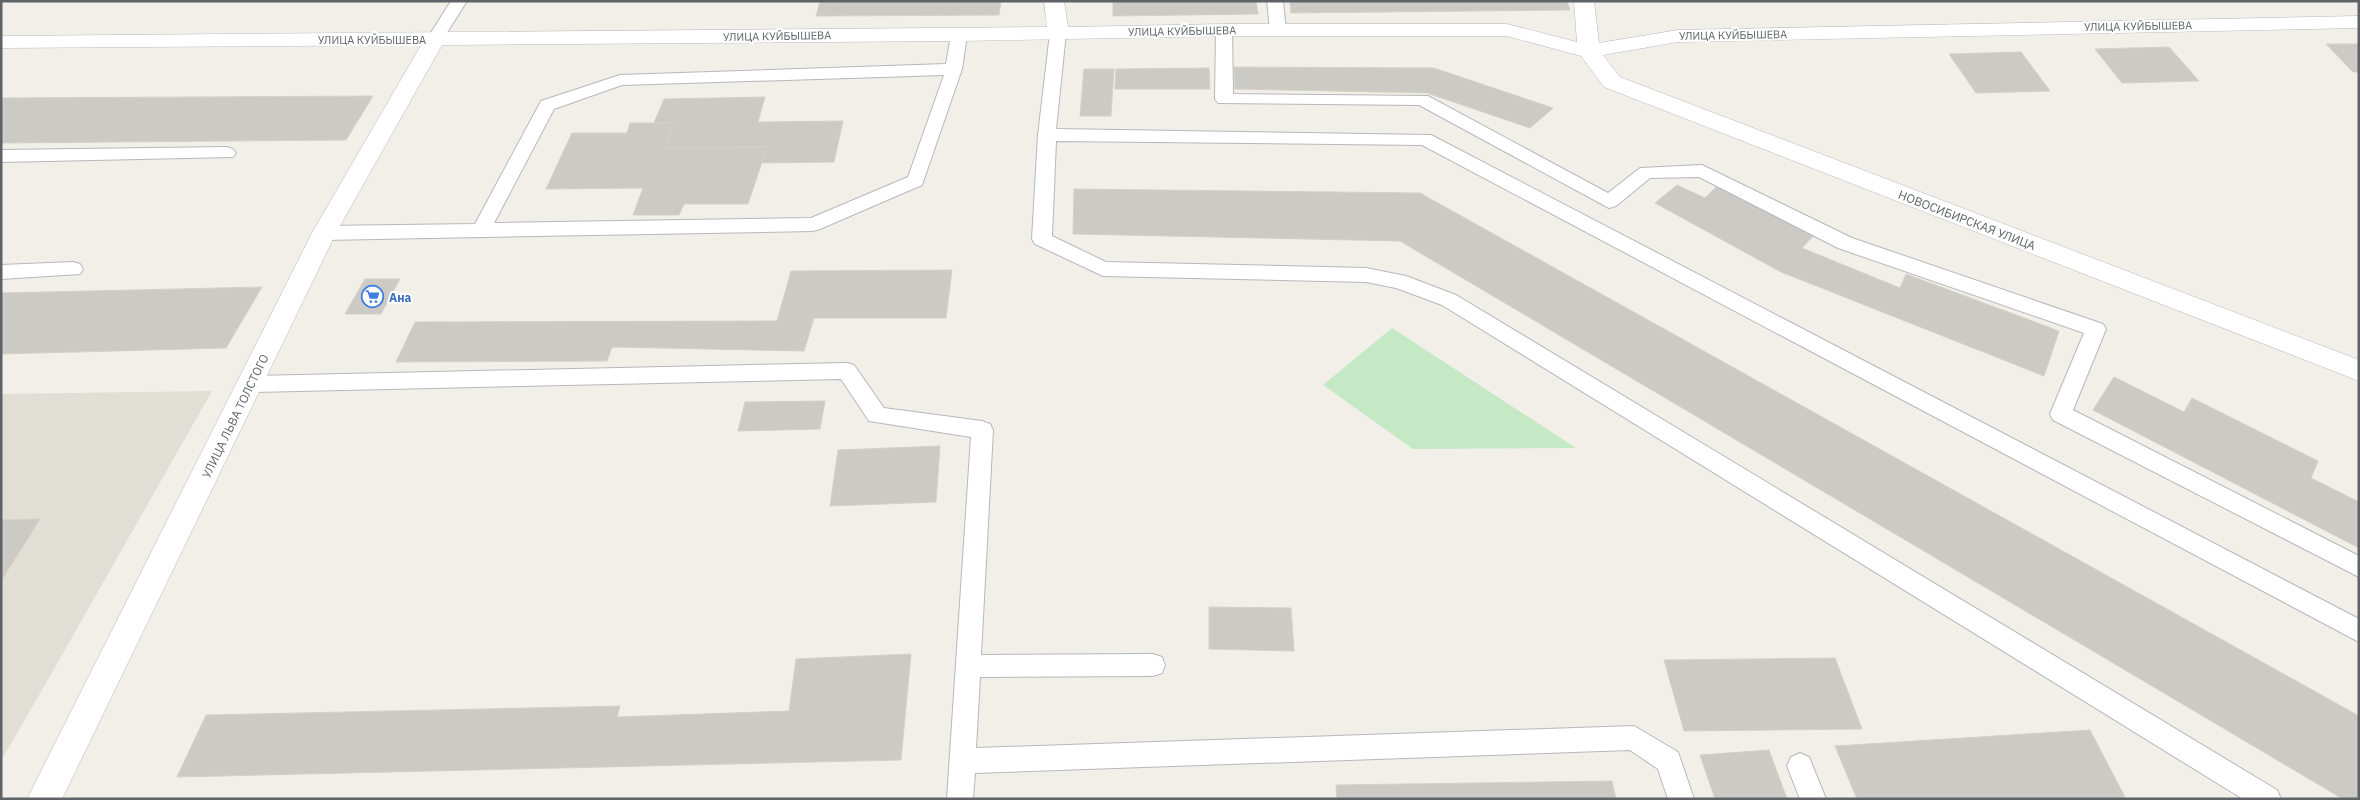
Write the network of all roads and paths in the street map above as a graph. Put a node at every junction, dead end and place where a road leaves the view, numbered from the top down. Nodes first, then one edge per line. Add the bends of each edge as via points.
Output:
1 (459, 1) edge
2 (1054, 1) edge
3 (1275, 1) edge
4 (1584, 1) edge
5 (2359, 22) edge
6 (1224, 30) junction
7 (1278, 30) junction
8 (1058, 33) junction
9 (959, 35) junction
10 (436, 39) junction
11 (1, 42) edge
12 (1589, 51) junction
13 (954, 69) junction
14 (1047, 136) junction
15 (227, 153) dead end
16 (1, 156) edge
17 (481, 230) junction
18 (324, 233) junction
19 (73, 269) dead end
20 (1, 272) edge
21 (2359, 371) edge
22 (251, 384) junction
23 (2359, 567) edge
24 (2359, 632) edge
25 (1153, 665) dead end
26 (968, 666) junction
27 (962, 761) junction
28 (1800, 766) dead end
29 (44, 799) edge
30 (960, 799) edge
31 (1681, 799) edge
32 (1813, 799) edge
33 (2268, 799) edge

1 - 10 lane
2 - 8 street
3 - 7 lane
4 - 12 street
5 - 12 street, УЛИЦА КУЙБЫШЕВА via 1678,36
6 - 7 street, УЛИЦА КУЙБЫШЕВА
6 - 8 street, УЛИЦА КУЙБЫШЕВА
6 - 23 lane via 1224,99 1422,100 1609,202 1646,172 1702,171 1845,243 2096,329 2061,414
7 - 12 street, УЛИЦА КУЙБЫШЕВА via 1507,30
8 - 9 street, УЛИЦА КУЙБЫШЕВА
8 - 14 lane
9 - 10 street, УЛИЦА КУЙБЫШЕВА
9 - 13 lane
10 - 11 street, УЛИЦА КУЙБЫШЕВА
10 - 18 street, УЛИЦА ЛЬВА ТОЛСТОГО
12 - 21 street, НОВОСИБИРСКАЯ УЛИЦА via 1612,82
13 - 17 lane via 620,80 546,105
13 - 17 lane via 916,181 813,224
14 - 24 lane via 1425,139
14 - 33 lane via 1042,239 1103,269 1366,275 1399,280 1449,300
15 - 16 lane
17 - 18 lane
18 - 22 street, УЛИЦА ЛЬВА ТОЛСТОГО
19 - 20 lane
22 - 26 lane via 847,371 877,415 982,430
22 - 29 street, УЛИЦА ЛЬВА ТОЛСТОГО
25 - 26 lane
26 - 27 lane
27 - 30 lane
27 - 31 lane via 1634,738 1669,761
28 - 32 lane

